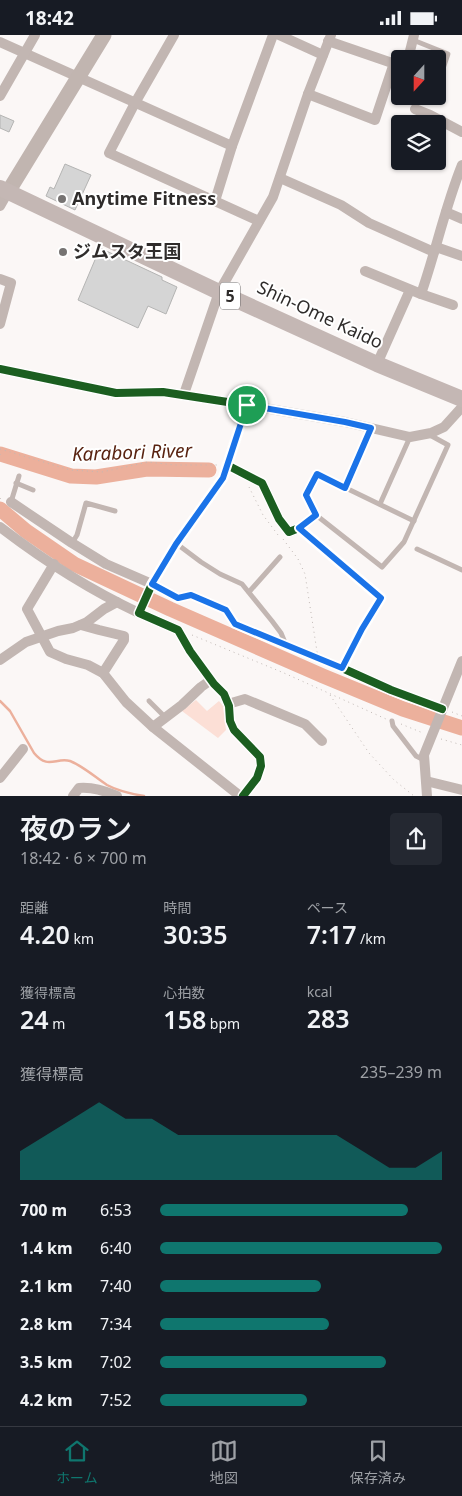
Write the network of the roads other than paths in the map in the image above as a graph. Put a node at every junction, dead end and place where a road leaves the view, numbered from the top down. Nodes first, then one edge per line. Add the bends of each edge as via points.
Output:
1 (35, 35) edge
2 (104, 35) edge
3 (174, 35) edge
4 (273, 35) edge
5 (279, 35) edge
6 (414, 37) edge
7 (330, 38) edge
8 (0, 42) edge
9 (410, 50) edge
10 (442, 50) edge
11 (25, 53) junction
12 (323, 55) junction
13 (391, 62) edge
14 (78, 77) junction
15 (391, 79) edge
16 (308, 94) junction
17 (0, 96) edge
18 (135, 103) junction
19 (415, 109) dead end
20 (462, 133) edge
21 (232, 146) junction
22 (462, 165) edge
23 (280, 178) junction
24 (3, 195) edge
25 (215, 201) junction
26 (446, 212) junction
27 (462, 219) edge
28 (259, 221) junction
29 (435, 250) junction
30 (462, 256) edge
31 (365, 271) dead end
32 (0, 279) edge
33 (410, 290) junction
34 (220, 292) junction
35 (421, 294) junction
36 (453, 305) dead end
37 (0, 324) edge
38 (377, 364) junction
39 (0, 369) edge
40 (184, 394) junction
41 (462, 399) edge
42 (247, 405) junction
43 (462, 407) edge
44 (371, 428) junction
45 (427, 434) junction
46 (410, 437) junction
47 (227, 466) junction
48 (19, 475) dead end
49 (16, 483) junction
50 (345, 488) junction
51 (33, 490) dead end
52 (11, 502) joint
53 (380, 504) junction
54 (116, 511) dead end
55 (316, 515) junction
56 (414, 521) junction
57 (0, 527) edge
58 (299, 528) junction
59 (72, 543) junction
60 (176, 544) junction
61 (417, 549) dead end
62 (280, 557) dead end
63 (54, 565) junction
64 (462, 570) edge
65 (151, 586) junction
66 (249, 592) junction
67 (117, 602) junction
68 (140, 611) junction
69 (82, 625) junction
70 (41, 636) junction
71 (286, 645) road end
72 (1, 656) edge
73 (462, 661) edge
74 (103, 673) junction
75 (211, 680) junction
76 (458, 680) edge
77 (149, 701) dead end
78 (228, 703) junction
79 (441, 710) junction
80 (166, 718) junction
81 (392, 721) road end
82 (153, 727) junction
83 (322, 741) dead end
84 (23, 749) dead end
85 (424, 761) junction
86 (2, 772) edge
87 (426, 781) junction
88 (462, 790) edge
89 (72, 796) edge
90 (117, 796) edge
91 (242, 796) edge
92 (427, 796) edge

1 - 11 street
2 - 14 street
3 - 18 street
4 - 21 street
5 - 12 street
6 - 9 street
6 - 10 lane
7 - 12 street
7 - 13 street
8 - 11 street
11 - 14 street
11 - 17 street
12 - 16 street
14 - 18 street
14 - 24 street
15 - 16 street via 375,120
16 - 23 street
18 - 21 street
18 - 25 street via 109,153
19 - 20 street
21 - 25 street
22 - 26 street
23 - 28 street
23 - 29 street via 341,205 369,223
24 - 34 main road, Shin-Ome Kaido / 5
25 - 28 street
26 - 27 street
26 - 29 street
28 - 34 street
29 - 30 street
29 - 35 street
31 - 33 street
32 - 37 street via 11,283
33 - 35 street
33 - 38 street
34 - 38 main road, Shin-Ome Kaido / 5
34 - 40 street
35 - 36 street
38 - 41 main road, Shin-Ome Kaido / 5
39 - 40 street via 116,393
40 - 42 street
42 - 44 street
42 - 47 street
43 - 45 street via 444,427
44 - 46 street
44 - 50 lane
45 - 46 street
45 - 56 lane via 448,445
46 - 53 lane
47 - 58 street via 262,483 289,532
47 - 60 street via 223,478
48 - 49 lane
49 - 51 lane
49 - 52 lane
50 - 53 lane
50 - 55 lane via 317,474 306,495
52 - 59 street
53 - 56 lane
54 - 59 lane via 86,503
55 - 56 lane via 382,567 404,542
55 - 58 lane
57 - 63 street
58 - 79 street via 381,598 342,668
59 - 65 street
60 - 65 street
60 - 66 lane
61 - 64 lane
62 - 66 lane
63 - 67 street
63 - 70 street via 27,609
65 - 68 street
66 - 71 lane via 281,633
67 - 68 street
67 - 69 street
68 - 75 street via 178,630
69 - 70 street
69 - 74 street via 124,636
70 - 72 street
70 - 74 street via 50,652
73 - 76 street
74 - 82 street via 126,702
75 - 78 street
75 - 80 street
76 - 79 street
77 - 80 lane
78 - 83 street via 245,699 305,724
78 - 91 street via 234,730 260,757 257,778
79 - 85 street
80 - 82 street
81 - 85 lane via 416,757
82 - 91 street
84 - 86 street
85 - 87 street
87 - 88 street
87 - 92 street
89 - 90 street via 79,788 89,787

